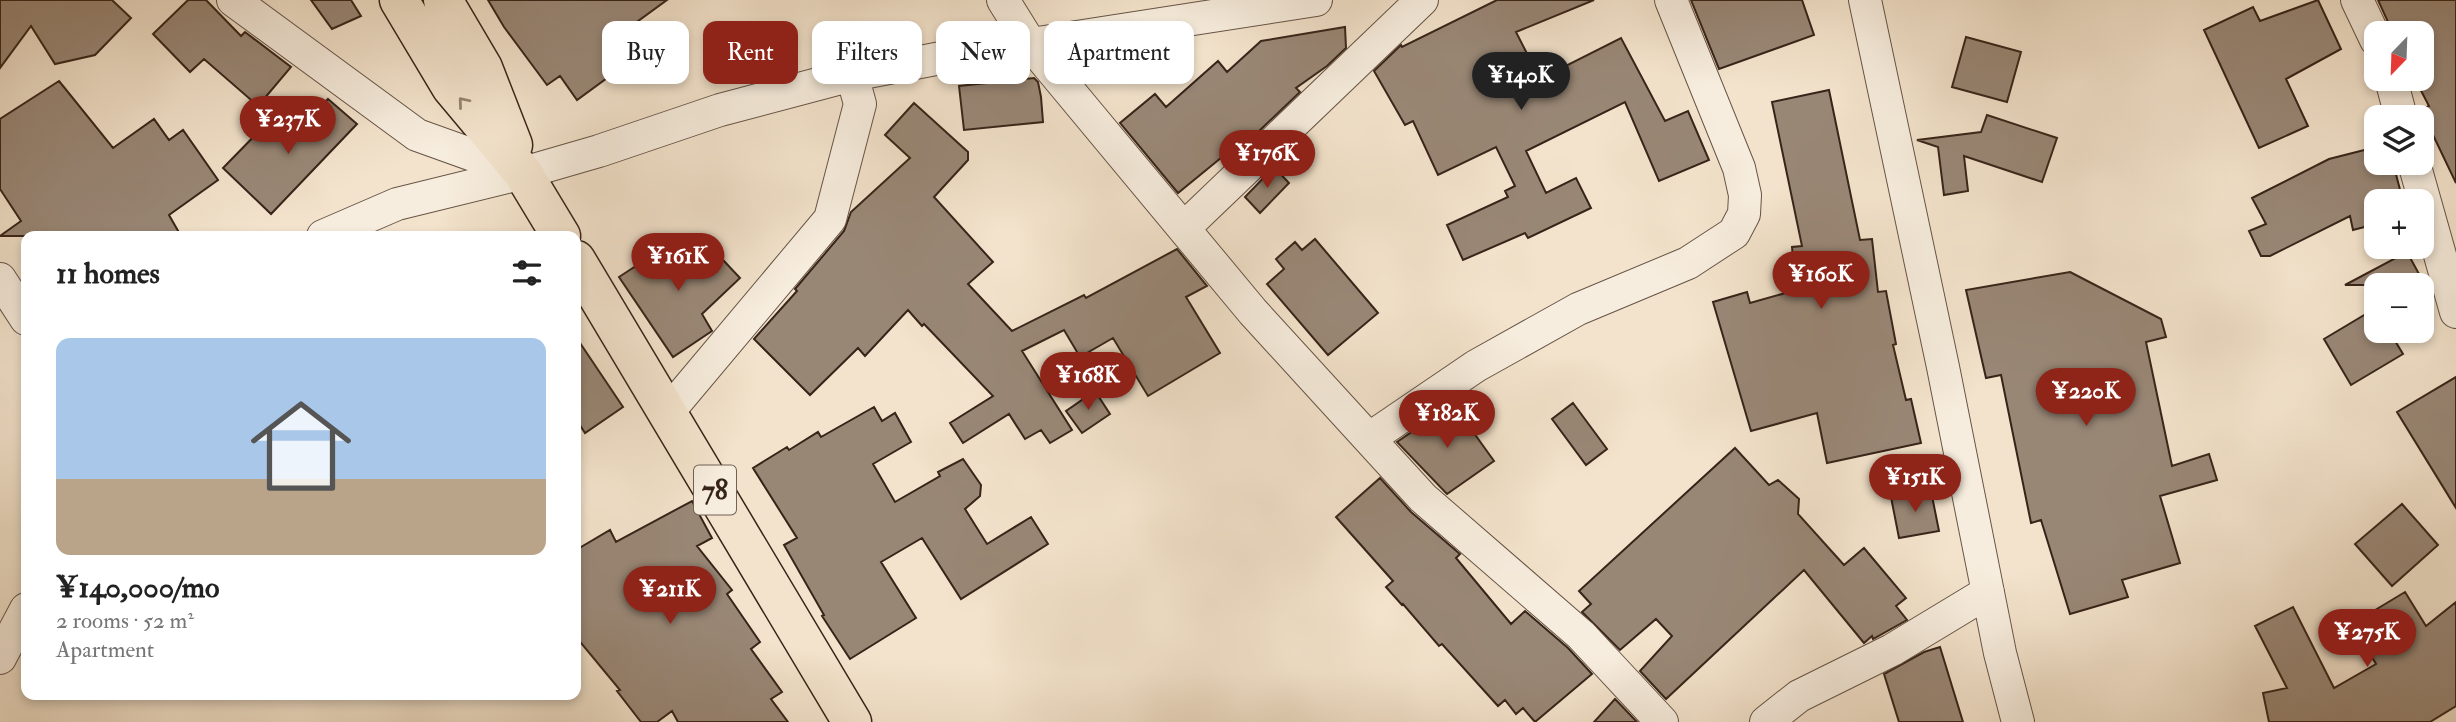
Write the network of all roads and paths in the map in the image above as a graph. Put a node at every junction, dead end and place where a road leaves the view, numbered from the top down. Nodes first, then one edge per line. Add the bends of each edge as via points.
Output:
1 (233, 0) edge
2 (399, 0) edge
3 (443, 0) edge
4 (1003, 0) edge
5 (1316, 0) edge
6 (1422, 0) edge
7 (1671, 0) edge
8 (1865, 0) edge
9 (2357, 0) edge
10 (2367, 21) edge
11 (1031, 45) junction
12 (922, 62) edge
13 (818, 84) edge
14 (854, 84) edge
15 (523, 173) junction
16 (2417, 175) edge
17 (1184, 228) junction
18 (335, 231) edge
19 (559, 231) edge
20 (581, 268) edge
21 (0, 279) edge
22 (21, 311) edge
23 (2456, 312) edge
24 (668, 412) junction
25 (1370, 438) junction
26 (1988, 592) junction
27 (21, 619) edge
28 (0, 659) edge
29 (852, 722) edge
30 (1662, 722) edge
31 (1766, 722) edge
32 (2018, 722) edge

1 - 15 street via 416,135
15 -> 2 main road via 451,87
3 - 15 main road via 483,68
4 - 11 street
5 - 11 street
6 - 17 street
7 - 25 street via 1739,168 1744,214 1734,233 1688,262 1578,309 1476,366
8 - 26 street
9 - 10 street
11 - 12 street
11 - 17 street
13 - 15 street
14 - 24 street via 860,104 830,219
15 - 18 street via 397,204
15 - 19 main road
16 - 23 street
17 - 25 street via 1253,313
20 - 24 main road, 78
21 - 22 street
24 - 29 main road, 78
25 - 30 street via 1423,498 1581,635
26 - 31 street via 1892,650 1799,696
26 - 32 street
27 - 28 street

